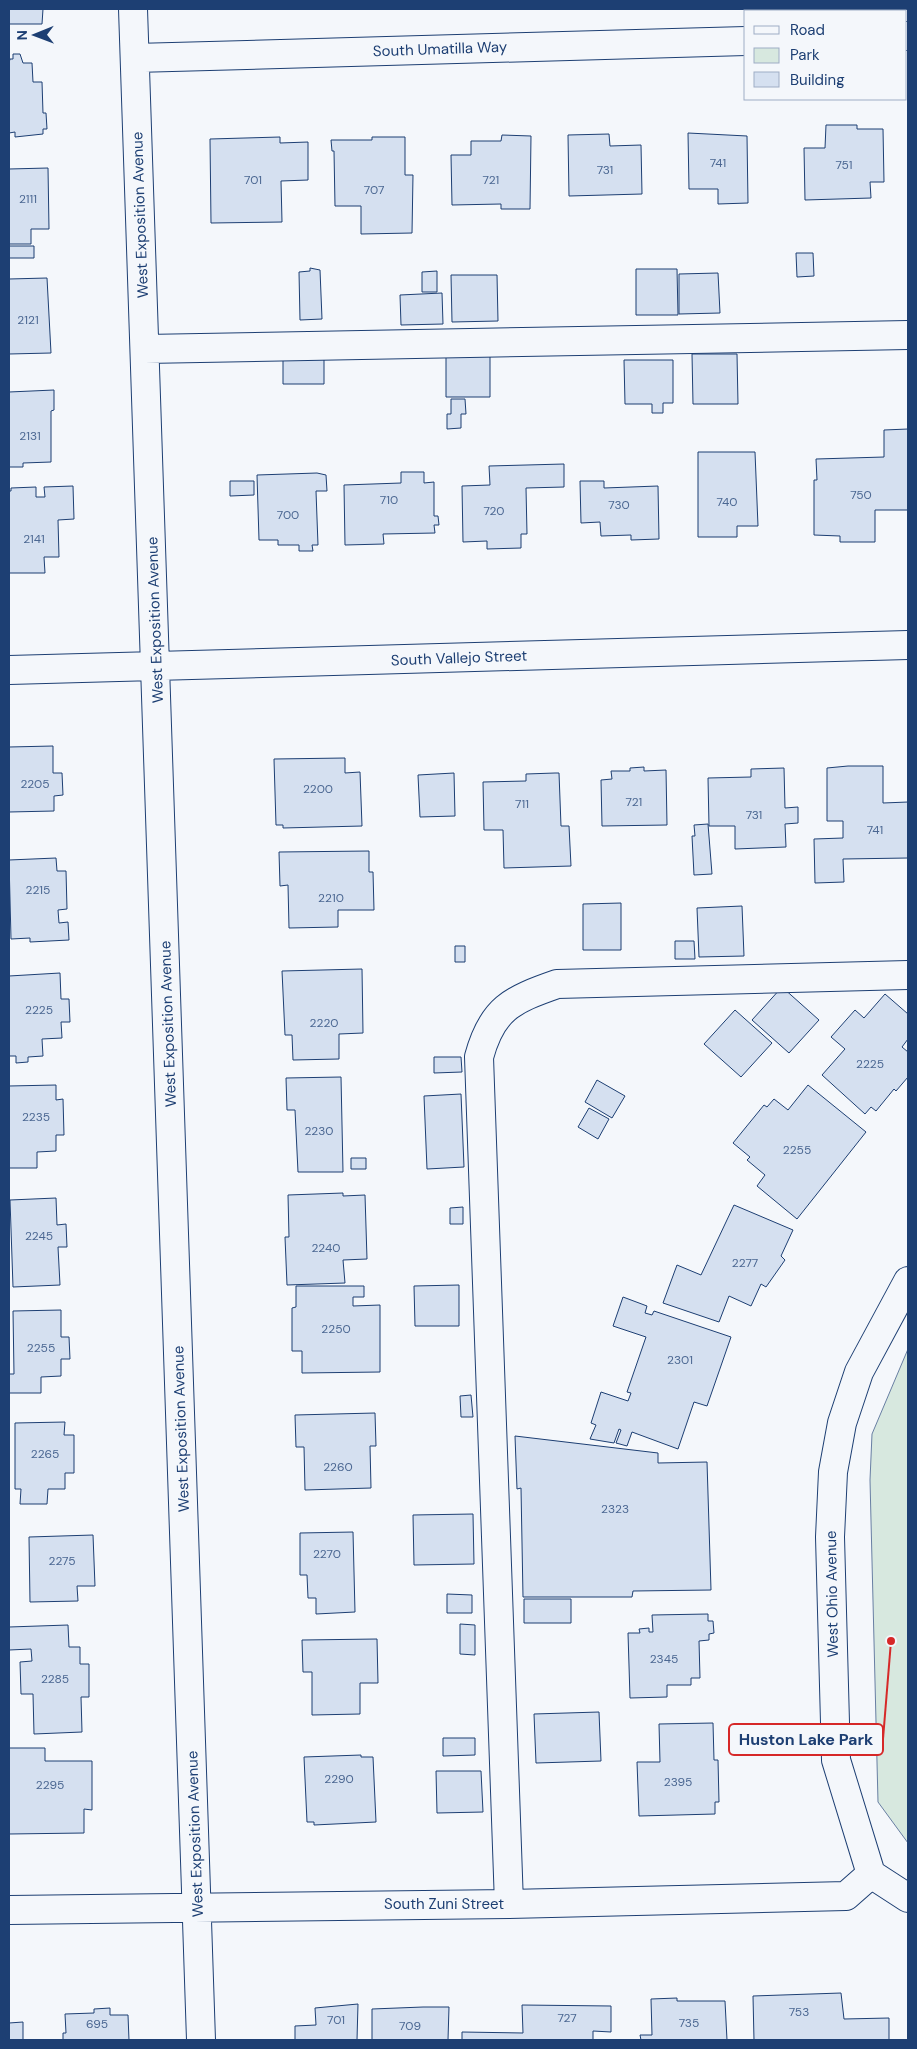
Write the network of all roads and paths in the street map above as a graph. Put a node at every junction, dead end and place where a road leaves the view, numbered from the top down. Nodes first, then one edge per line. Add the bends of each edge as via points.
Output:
1 (133, 9) edge
2 (744, 41) edge
3 (135, 58) junction
4 (908, 335) edge
5 (145, 349) junction
6 (908, 645) edge
7 (157, 667) junction
8 (9, 670) edge
9 (908, 975) edge
10 (908, 1281) edge
11 (870, 1874) junction
12 (908, 1898) edge
13 (509, 1904) junction
14 (197, 1906) junction
15 (9, 1910) edge
16 (201, 2040) edge

1 - 3 street, West Exposition Avenue
2 - 3 street, South Umatilla Way
3 - 5 street, West Exposition Avenue
4 - 5 street
5 - 7 street, West Exposition Avenue
6 - 7 street, South Vallejo Street
7 - 8 street, South Vallejo Street
7 - 14 street, West Exposition Avenue
9 - 13 street via 557,984 528,994 504,1008 486,1032 478,1057
10 - 11 street, West Ohio Avenue via 859,1372 842,1424 833,1472 830,1537 836,1760
11 - 12 street
11 - 13 street, South Zuni Street via 846,1896
13 - 14 street, South Zuni Street
14 - 15 street, South Zuni Street
14 - 16 street, West Exposition Avenue

